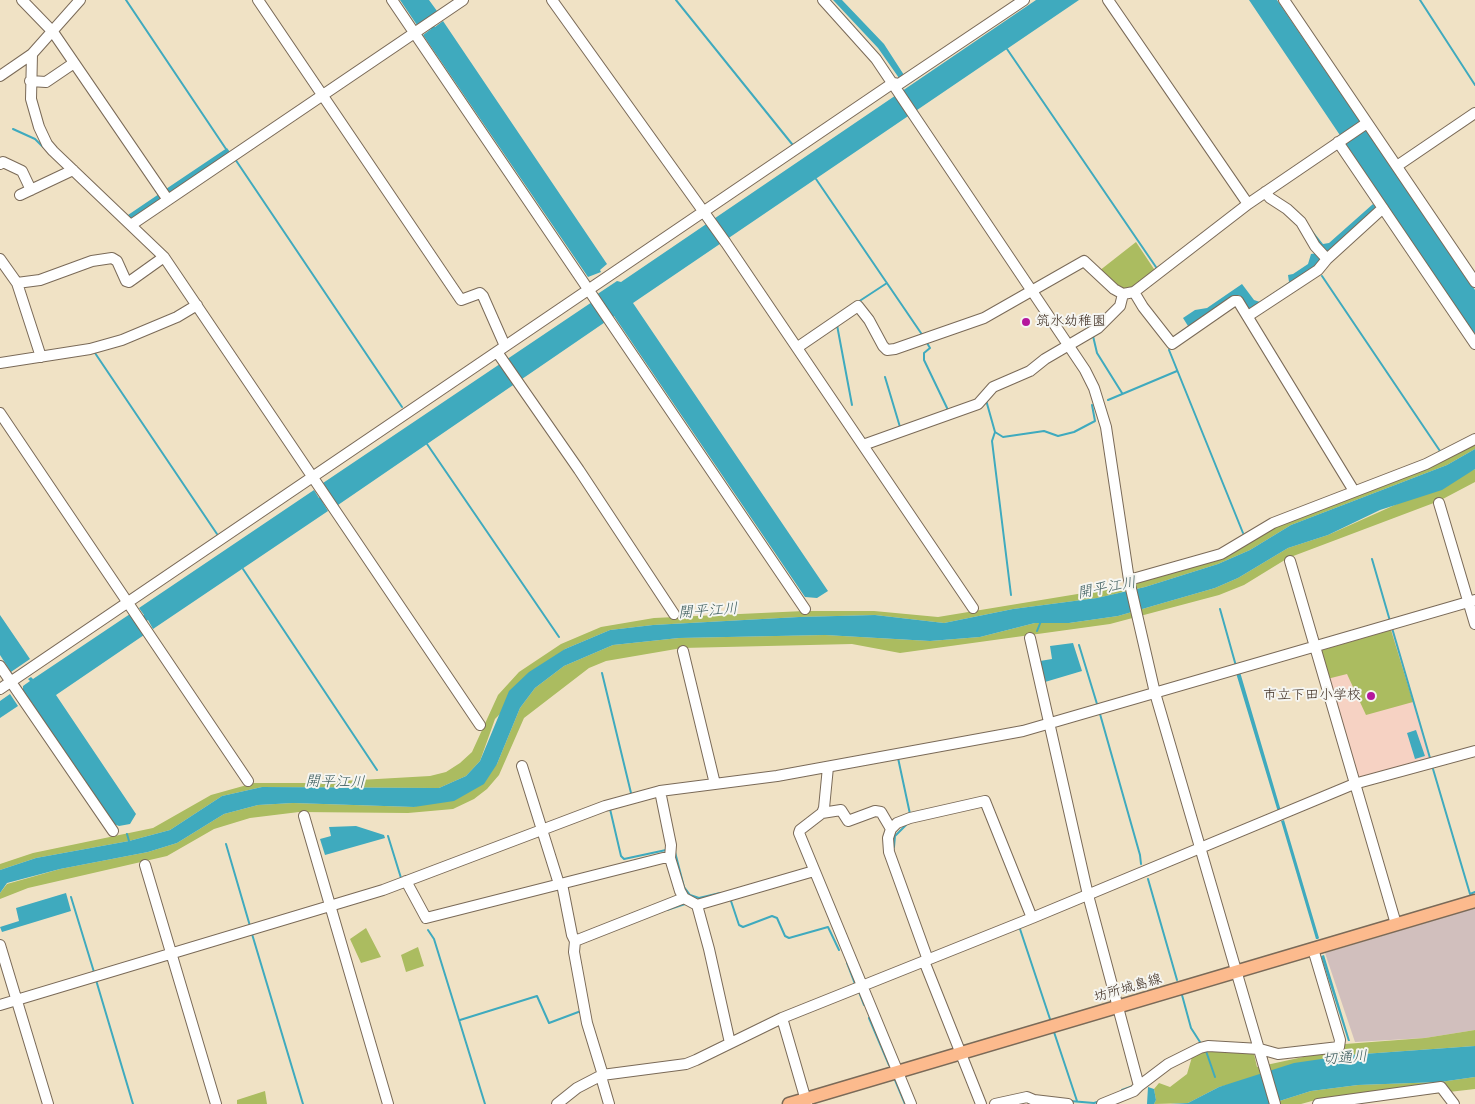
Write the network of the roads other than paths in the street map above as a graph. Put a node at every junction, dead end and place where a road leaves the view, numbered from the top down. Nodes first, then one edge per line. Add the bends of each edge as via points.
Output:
1 (22, 0) edge
2 (80, 0) edge
3 (258, 0) edge
4 (392, 0) edge
5 (463, 0) edge
6 (552, 0) edge
7 (823, 0) edge
8 (1108, 0) edge
9 (1284, 0) edge
10 (1019, 1) edge
11 (53, 32) junction
12 (414, 33) junction
13 (32, 54) junction
14 (74, 63) junction
15 (0, 76) edge
16 (30, 81) junction
17 (896, 87) junction
18 (323, 96) junction
19 (1475, 113) edge
20 (1367, 123) junction
21 (1338, 142) junction
22 (0, 164) edge
23 (1397, 166) junction
24 (73, 170) junction
25 (31, 190) junction
26 (1265, 192) junction
27 (20, 195) dead end
28 (168, 200) junction
29 (1248, 204) junction
30 (1383, 208) junction
31 (707, 215) junction
32 (132, 225) junction
33 (1323, 255) junction
34 (164, 257) junction
35 (0, 259) edge
36 (1475, 282) edge
37 (17, 283) junction
38 (588, 290) junction
39 (1032, 291) junction
40 (1129, 293) junction
41 (197, 305) junction
42 (1248, 316) junction
43 (1475, 344) edge
44 (1068, 345) junction
45 (798, 347) junction
46 (501, 353) junction
47 (41, 357) junction
48 (0, 363) edge
49 (0, 413) edge
50 (1475, 439) edge
51 (863, 445) junction
52 (312, 477) junction
53 (1354, 491) junction
54 (1440, 504) dead end
55 (1290, 561) dead end
56 (1130, 581) junction
57 (129, 601) junction
58 (1472, 601) edge
59 (973, 608) dead end
60 (805, 609) dead end
61 (674, 614) dead end
62 (1475, 624) edge
63 (1030, 638) dead end
64 (1314, 646) junction
65 (683, 651) dead end
66 (0, 666) edge
67 (11, 682) junction
68 (0, 689) edge
69 (1155, 693) junction
70 (1048, 724) junction
71 (480, 725) dead end
72 (1475, 751) edge
73 (522, 766) dead end
74 (828, 767) junction
75 (248, 781) dead end
76 (715, 784) junction
77 (1354, 784) junction
78 (660, 791) junction
79 (822, 813) junction
80 (304, 816) dead end
81 (891, 829) junction
82 (541, 830) junction
83 (113, 831) dead end
84 (1201, 849) junction
85 (670, 858) junction
86 (145, 865) dead end
87 (814, 871) junction
88 (406, 881) junction
89 (560, 884) junction
90 (1088, 895) junction
91 (684, 898) junction
92 (1475, 901) edge
93 (697, 905) junction
94 (329, 906) junction
95 (1032, 918) junction
96 (1396, 924) junction
97 (575, 941) junction
98 (0, 945) edge
99 (1313, 950) junction
100 (171, 954) junction
101 (926, 961) junction
102 (1238, 972) junction
103 (862, 986) junction
104 (16, 1000) junction
105 (0, 1005) edge
106 (1118, 1007) junction
107 (782, 1018) junction
108 (730, 1043) junction
109 (1260, 1049) junction
110 (960, 1054) junction
111 (898, 1072) junction
112 (602, 1076) junction
113 (1139, 1086) junction
114 (807, 1102) edge
115 (48, 1104) edge
116 (216, 1104) edge
117 (388, 1104) edge
118 (557, 1104) edge
119 (609, 1104) edge
120 (789, 1104) edge
121 (911, 1104) edge
122 (981, 1104) edge
123 (995, 1104) edge
124 (1068, 1104) edge
125 (1102, 1104) edge
126 (1275, 1104) edge
127 (1318, 1104) edge
128 (1454, 1104) edge

1 - 11 street
2 - 11 street
3 - 18 street
4 - 12 street
5 - 12 street
6 - 31 street
7 - 17 street via 865,46
8 - 29 street
9 - 20 street
10 - 17 street
11 - 13 street
11 - 14 street
12 - 18 street
12 - 38 street
13 - 15 street
13 - 16 street
14 - 16 street via 46,82
14 - 28 street
16 - 24 street via 31,99 42,134 53,151
17 - 31 street
17 - 39 street
18 - 28 street
18 - 46 street via 461,300 480,293 483,296 498,334
19 - 23 street
20 - 21 street
20 - 23 street
21 - 26 street
21 - 30 street
22 - 25 street via 3,162 22,170
23 - 36 street
24 - 25 street
24 - 32 street
25 - 27 street
26 - 29 street
26 - 33 street via 1302,222
28 - 32 street
29 - 40 street
30 - 33 street
30 - 43 street
31 - 38 street
31 - 45 street
32 - 34 street
33 - 42 street via 1318,270
34 - 37 street via 129,282 112,258 92,261 40,280
34 - 41 street
35 - 37 street
37 - 47 street
38 - 46 street
38 - 60 street
39 - 40 street via 1084,261 1114,290
39 - 44 street
39 - 45 street via 974,323 888,350 858,306
40 - 42 street via 1171,344 1236,300
40 - 44 street via 1098,328
41 - 47 street via 122,340
41 - 52 street
42 - 53 street
44 - 51 street via 1030,371 993,387 976,405
44 - 56 street via 1085,370 1102,409
45 - 51 street
46 - 52 street
46 - 61 street
47 - 48 street
49 - 57 street
50 - 53 street via 1426,464
51 - 59 street
52 - 57 street
52 - 71 street
53 - 56 street via 1273,523 1221,554
54 - 58 street
55 - 64 street
56 - 69 street
57 - 67 street
57 - 75 street
58 - 62 street
58 - 64 street
63 - 70 street
64 - 69 street
64 - 77 street
65 - 76 street
66 - 67 street
67 - 68 street
67 - 83 street
69 - 70 street
69 - 84 street
70 - 74 street
70 - 90 street
72 - 77 street
73 - 82 street
74 - 76 street
74 - 79 street
76 - 78 street
77 - 84 street
77 - 96 street
78 - 82 street via 605,806
78 - 85 street via 671,845
79 - 81 street via 841,810 848,821 875,811 881,812
79 - 87 street via 810,820 799,833
80 - 94 street
81 - 95 street via 910,818 984,801
81 - 101 street via 888,838 892,864
82 - 88 street
82 - 89 street
84 - 90 street
84 - 102 street
85 - 89 street
85 - 91 street
86 - 100 street
87 - 93 street
87 - 103 street
88 - 89 street via 426,918
88 - 94 street
89 - 97 street
90 - 95 street
90 - 106 street
91 - 93 street
91 - 97 street
92 - 96 main road, 坊所城島線
93 - 108 street
94 - 100 street
94 - 117 street
95 - 101 street
96 - 99 main road, 坊所城島線
97 - 112 street via 574,952 587,1023
98 - 104 street
99 - 102 main road, 坊所城島線
99 - 109 street via 1340,1040 1339,1047 1278,1054
100 - 104 street
100 - 116 street
101 - 103 street
101 - 110 street
102 - 106 main road, 坊所城島線
102 - 109 street
103 - 107 street
103 - 111 street
104 - 105 street
104 - 115 street
106 - 110 main road, 坊所城島線
106 - 113 street
107 - 108 street
107 - 114 street
108 - 112 street via 686,1064
109 - 113 street via 1200,1048 1168,1064
109 - 126 street
110 - 111 main road, 坊所城島線
110 - 122 street
111 - 114 main road, 坊所城島線
111 - 121 street
112 - 118 street via 577,1088
112 - 119 street
113 - 125 street
114 - 120 main road, 坊所城島線
123 - 124 street via 1027,1097
127 - 128 street via 1440,1087

